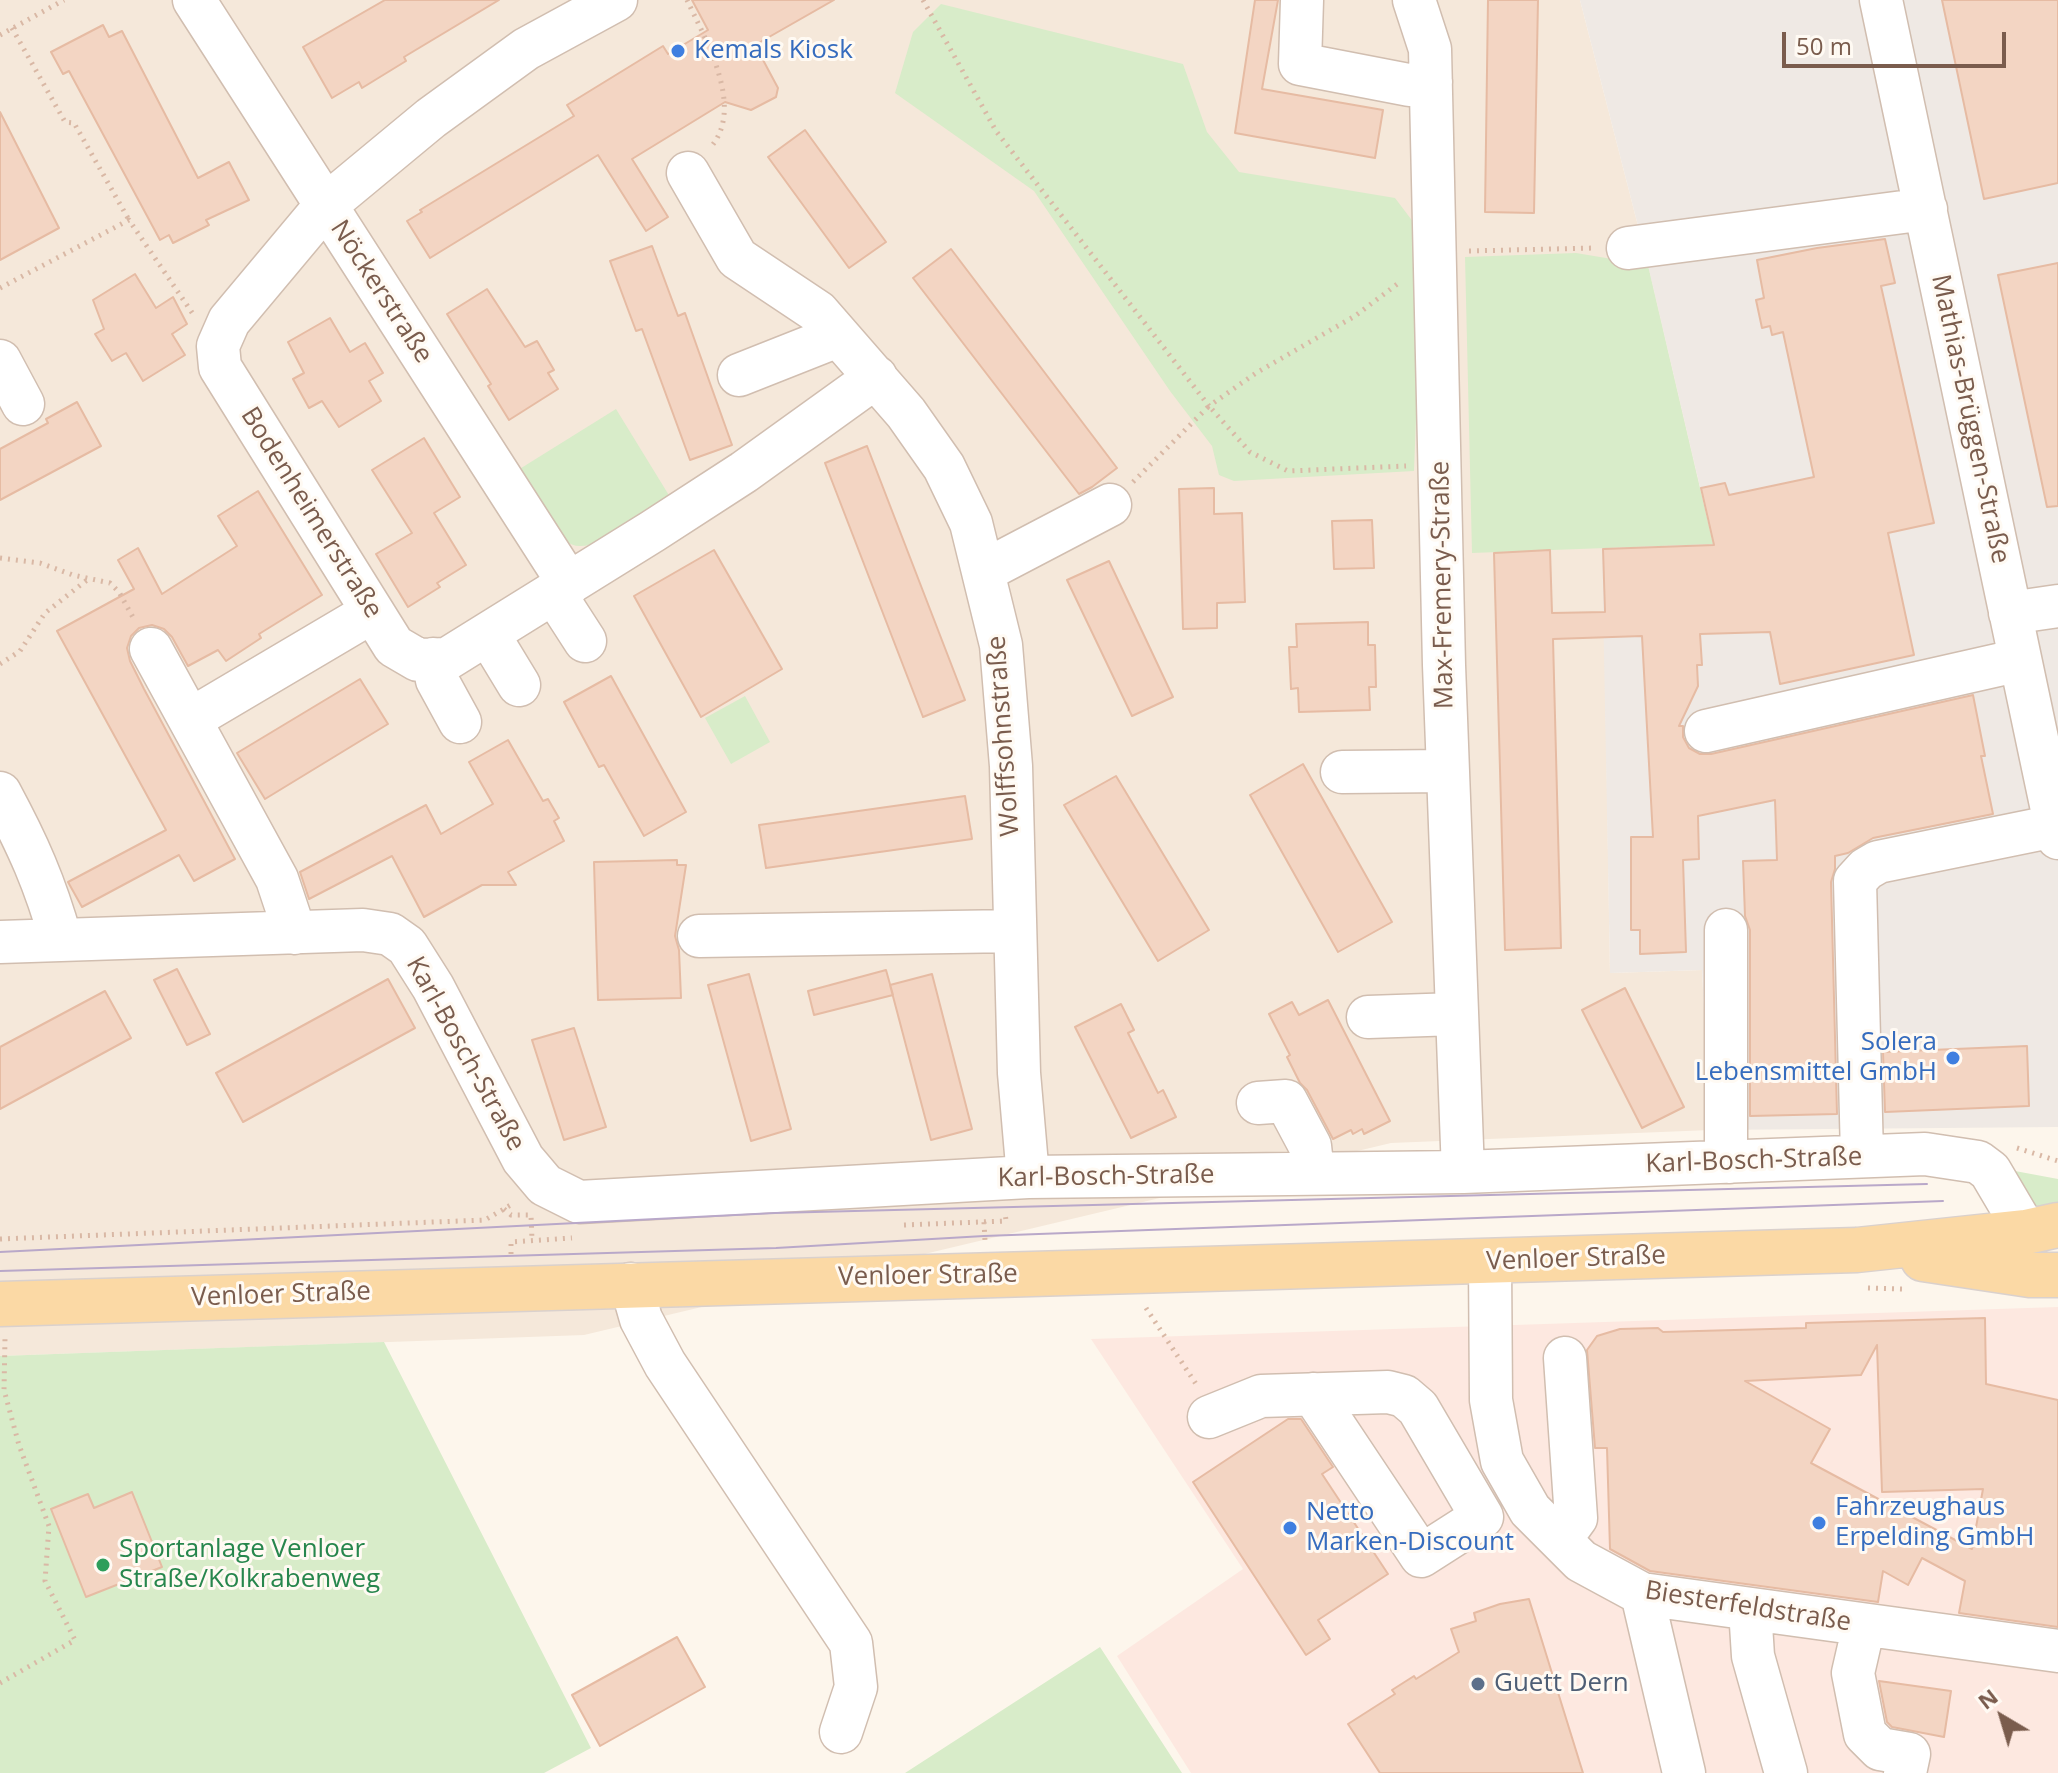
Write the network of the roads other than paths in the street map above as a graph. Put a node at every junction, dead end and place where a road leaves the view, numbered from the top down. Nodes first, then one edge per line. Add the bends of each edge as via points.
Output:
1 (194, 0) edge
2 (616, 0) edge
3 (1302, 0) edge
4 (1414, 0) edge
5 (1881, 0) edge
6 (1431, 82) junction
7 (688, 173) road end
8 (326, 205) junction
9 (1926, 209) junction
10 (1628, 248) road end
11 (836, 333) junction
12 (0, 362) edge
13 (739, 375) dead end
14 (876, 377) junction
15 (23, 404) dead end
16 (1110, 505) road end
17 (984, 571) junction
18 (562, 588) junction
19 (2058, 606) edge
20 (372, 612) junction
21 (2010, 613) junction
22 (488, 634) junction
23 (585, 641) dead end
24 (151, 649) road end
25 (433, 659) junction
26 (2020, 660) junction
27 (519, 685) dead end
28 (191, 719) junction
29 (460, 722) dead end
30 (1706, 731) dead end
31 (1448, 771) junction
32 (1342, 772) dead end
33 (0, 793) edge
34 (2057, 832) edge
35 (1726, 930) dead end
36 (1015, 931) junction
37 (295, 933) junction
38 (699, 936) dead end
39 (61, 940) junction
40 (0, 942) edge
41 (1456, 1014) junction
42 (1368, 1017) dead end
43 (1258, 1103) dead end
44 (1862, 1156) junction
45 (1730, 1162) junction
46 (1463, 1172) junction
47 (1313, 1173) junction
48 (1028, 1177) junction
49 (2042, 1229) edge
50 (1857, 1250) junction
51 (1490, 1262) junction
52 (2058, 1275) edge
53 (631, 1284) junction
54 (3, 1320) edge
55 (1565, 1358) dead end
56 (1313, 1394) junction
57 (1214, 1415) road end
58 (1502, 1461) junction
59 (1456, 1471) junction
60 (1560, 1540) junction
61 (1642, 1594) junction
62 (1750, 1609) junction
63 (1864, 1625) junction
64 (2058, 1651) edge
65 (841, 1732) dead end
66 (1684, 1773) edge
67 (1786, 1773) edge
68 (1905, 1773) edge

1 - 8 street, Nöckerstraße
2 - 8 street via 526,49 431,118
3 - 6 street via 1300,64 1409,85
4 - 6 street, Max-Fremery-Straße via 1430,49
5 - 9 street, Mathias-Brüggen-Straße
6 - 31 street, Max-Fremery-Straße
7 - 11 street, Wolffsohnstraße via 737,258 818,312
8 - 18 street, Nöckerstraße
8 - 20 street, Bodenheimerstraße via 229,321 218,346 220,367
9 - 10 street
9 - 21 street, Mathias-Brüggen-Straße
11 - 13 street
11 - 14 street, Wolffsohnstraße
12 - 15 street
14 - 17 street, Wolffsohnstraße via 944,467 971,523
14 - 18 street via 744,472
16 - 17 street
17 - 36 street, Wolffsohnstraße via 1001,645 1011,766
18 - 22 street
18 - 23 street, Nöckerstraße
19 - 21 street
20 - 25 street, Bodenheimerstraße via 394,646 418,660
20 - 28 street
21 - 26 street, Mathias-Brüggen-Straße
22 - 25 street via 447,659
22 - 27 street
24 - 28 street
25 - 29 street via 437,680
26 - 30 street
26 - 34 street, Mathias-Brüggen-Straße
28 - 37 street via 277,879
31 - 32 street
31 - 41 street, Max-Fremery-Straße
33 - 39 street via 32,853
34 - 44 street via 1878,862 1855,881
35 - 45 street
36 - 38 street
36 - 48 street, Wolffsohnstraße
37 - 39 street, Karl-Bosch-Straße
37 - 48 street, Karl-Bosch-Straße via 363,930 390,934 407,946 523,1159 545,1185 579,1202
39 - 40 street, Karl-Bosch-Straße
41 - 42 street
41 - 46 street, Max-Fremery-Straße
43 - 47 street via 1286,1101 1310,1146
44 - 45 street, Karl-Bosch-Straße
44 - 49 street, Karl-Bosch-Straße via 1925,1154 1978,1162
45 - 46 street, Karl-Bosch-Straße
46 - 47 street, Karl-Bosch-Straße
47 - 48 street, Karl-Bosch-Straße
49 - 50 main road, Venloer Straße
50 - 51 main road, Venloer Straße
50 - 52 main road, Venloer Straße
51 - 53 main road, Venloer Straße
51 - 58 street, Biesterfeldstraße via 1491,1400
53 - 54 main road, Venloer Straße
53 - 65 street via 641,1319 665,1364 851,1643 856,1687
55 - 60 street via 1576,1518
56 - 57 street via 1261,1396
56 - 59 street via 1404,1396 1418,1408
56 - 59 street via 1421,1556 1482,1517
58 - 59 street
58 - 60 street, Biesterfeldstraße via 1530,1510
60 - 61 street, Biesterfeldstraße via 1581,1561
61 - 62 street, Biesterfeldstraße
61 - 66 street
62 - 63 street, Biesterfeldstraße
62 - 67 street via 1753,1656
63 - 64 street, Biesterfeldstraße
63 - 68 street via 1853,1673 1865,1734 1880,1749 1909,1754

